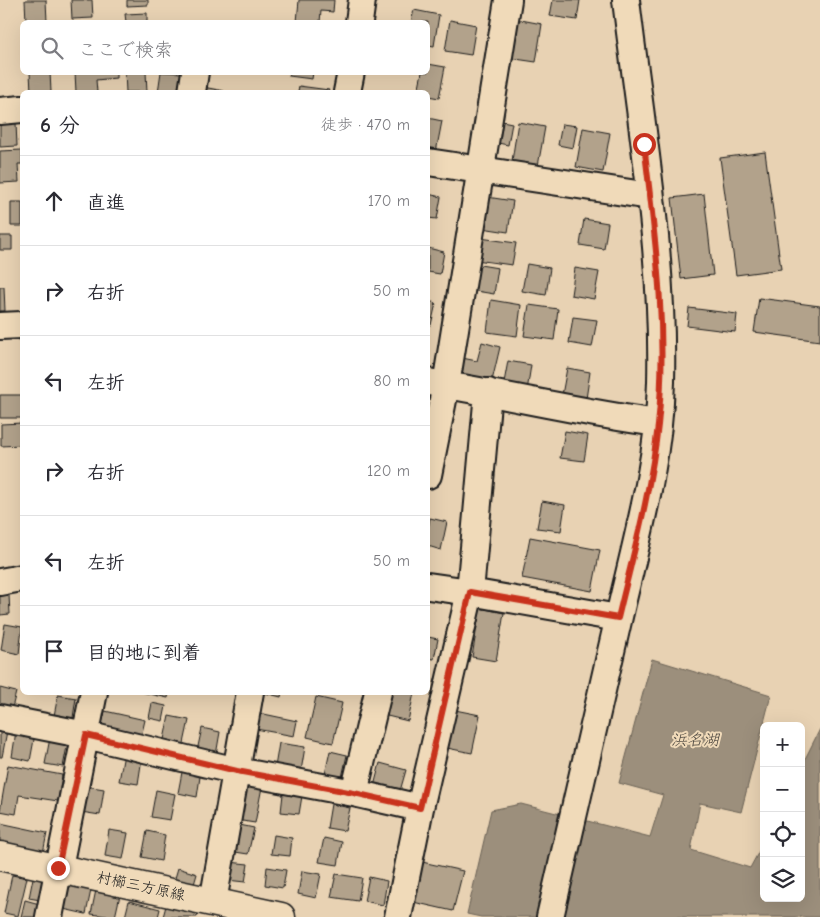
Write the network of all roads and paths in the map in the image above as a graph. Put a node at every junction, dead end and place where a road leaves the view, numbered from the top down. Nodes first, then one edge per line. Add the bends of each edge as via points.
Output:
1 (362, 0) edge
2 (508, 0) edge
3 (626, 0) edge
4 (359, 20) edge
5 (195, 75) edge
6 (350, 75) edge
7 (192, 90) edge
8 (347, 90) edge
9 (20, 109) edge
10 (0, 111) edge
11 (430, 162) edge
12 (482, 171) junction
13 (650, 196) junction
14 (20, 325) edge
15 (0, 326) edge
16 (437, 384) edge
17 (488, 392) junction
18 (658, 423) junction
19 (430, 456) edge
20 (20, 578) edge
21 (0, 582) edge
22 (430, 586) edge
23 (470, 592) junction
24 (618, 618) junction
25 (93, 695) edge
26 (250, 695) edge
27 (377, 695) edge
28 (0, 718) edge
29 (86, 735) junction
30 (237, 771) junction
31 (354, 793) junction
32 (420, 808) junction
33 (0, 856) edge
34 (58, 868) junction
35 (213, 902) junction
36 (49, 917) edge
37 (281, 917) edge
38 (398, 917) edge
39 (550, 917) edge

1 - 4 street
2 - 12 street
3 - 13 street
5 - 7 street
6 - 8 street
9 - 10 street
11 - 12 street
12 - 13 street
12 - 16 street
13 - 18 street via 660,299
14 - 15 street
16 - 17 street
16 - 19 street
17 - 18 street
17 - 23 street
18 - 24 street via 653,464
20 - 21 street
22 - 23 street
23 - 24 street
23 - 32 street
24 - 39 street
25 - 29 street
26 - 30 street
27 - 31 street
28 - 29 street
29 - 30 street
29 - 34 street
30 - 31 street
30 - 35 street
31 - 32 street
32 - 38 street
33 - 34 main road, 村櫛三方原線
34 - 35 main road, 村櫛三方原線
34 - 36 street
35 - 37 main road, 村櫛三方原線

